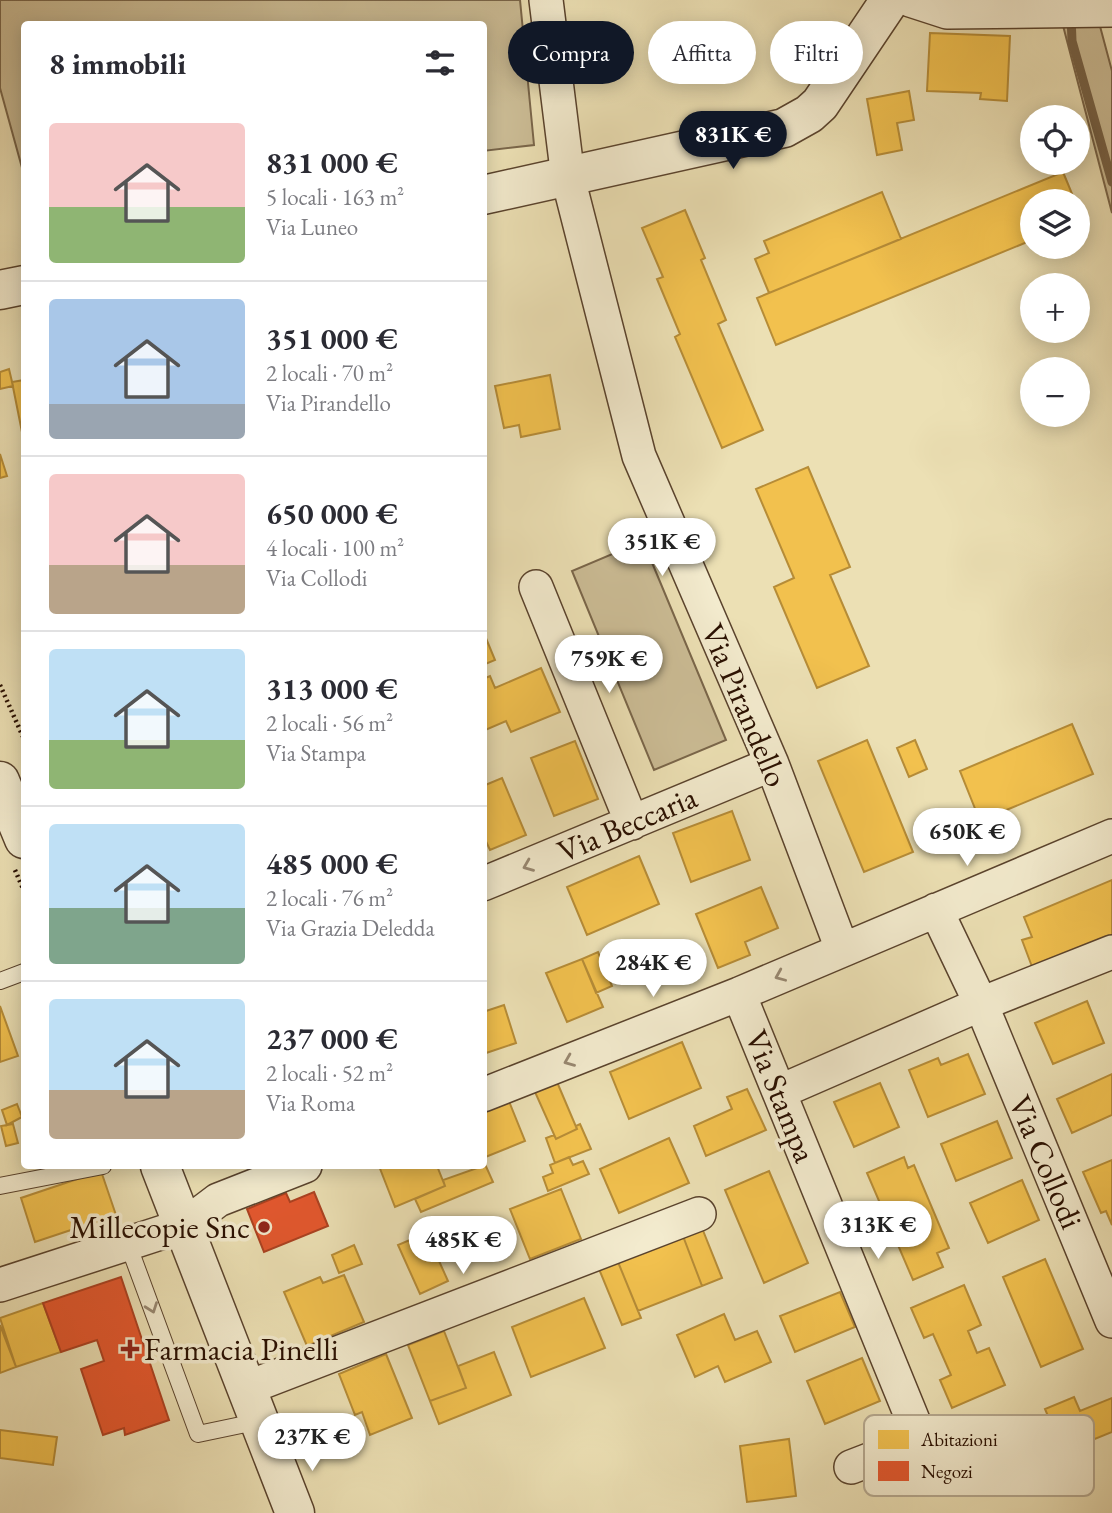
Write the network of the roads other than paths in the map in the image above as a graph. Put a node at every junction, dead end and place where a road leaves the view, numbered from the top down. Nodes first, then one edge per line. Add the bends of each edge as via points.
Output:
1 (546, 0) edge
2 (890, 0) edge
3 (910, 0) edge
4 (1099, 10) edge
5 (568, 178) junction
6 (487, 194) edge
7 (21, 286) edge
8 (0, 290) edge
9 (536, 587) dead end
10 (772, 764) junction
11 (0, 781) edge
12 (632, 823) junction
13 (21, 832) edge
14 (1112, 836) edge
15 (487, 882) edge
16 (936, 910) junction
17 (842, 949) junction
18 (1112, 951) edge
19 (21, 973) edge
20 (0, 981) edge
21 (739, 994) junction
22 (981, 1004) junction
23 (779, 1092) junction
24 (487, 1093) edge
25 (88, 1169) edge
26 (161, 1169) edge
27 (297, 1169) edge
28 (0, 1186) edge
29 (699, 1214) dead end
30 (185, 1225) junction
31 (128, 1244) junction
32 (0, 1285) edge
33 (1112, 1321) edge
34 (254, 1404) junction
35 (912, 1415) edge
36 (864, 1462) edge
37 (851, 1467) dead end
38 (295, 1513) edge

1 - 5 street, Via Pirandello
2 - 5 street via 820,104 797,122 772,132
3 - 4 street via 947,12
5 - 6 street
5 - 10 street, Via Pirandello via 639,456
7 - 8 street
9 - 12 street
10 - 12 street, Via Beccaria
10 - 17 street, Via Pirandello
11 - 13 street
12 -> 15 street, Via Beccaria
14 - 16 street
16 - 17 street
16 - 22 street, Via Collodi
17 -> 21 street
18 - 22 street
19 - 20 lane
21 - 23 street, Via Stampa
21 -> 24 street
22 - 23 street
22 - 33 street, Via Collodi
23 - 35 street, Via Stampa
25 - 28 lane
26 - 30 street
27 - 30 street via 218,1200
29 - 34 street
30 - 31 street
30 - 34 street
31 - 32 street
31 -> 34 lane via 198,1434
34 - 38 street
36 - 37 street, Via Stampa

